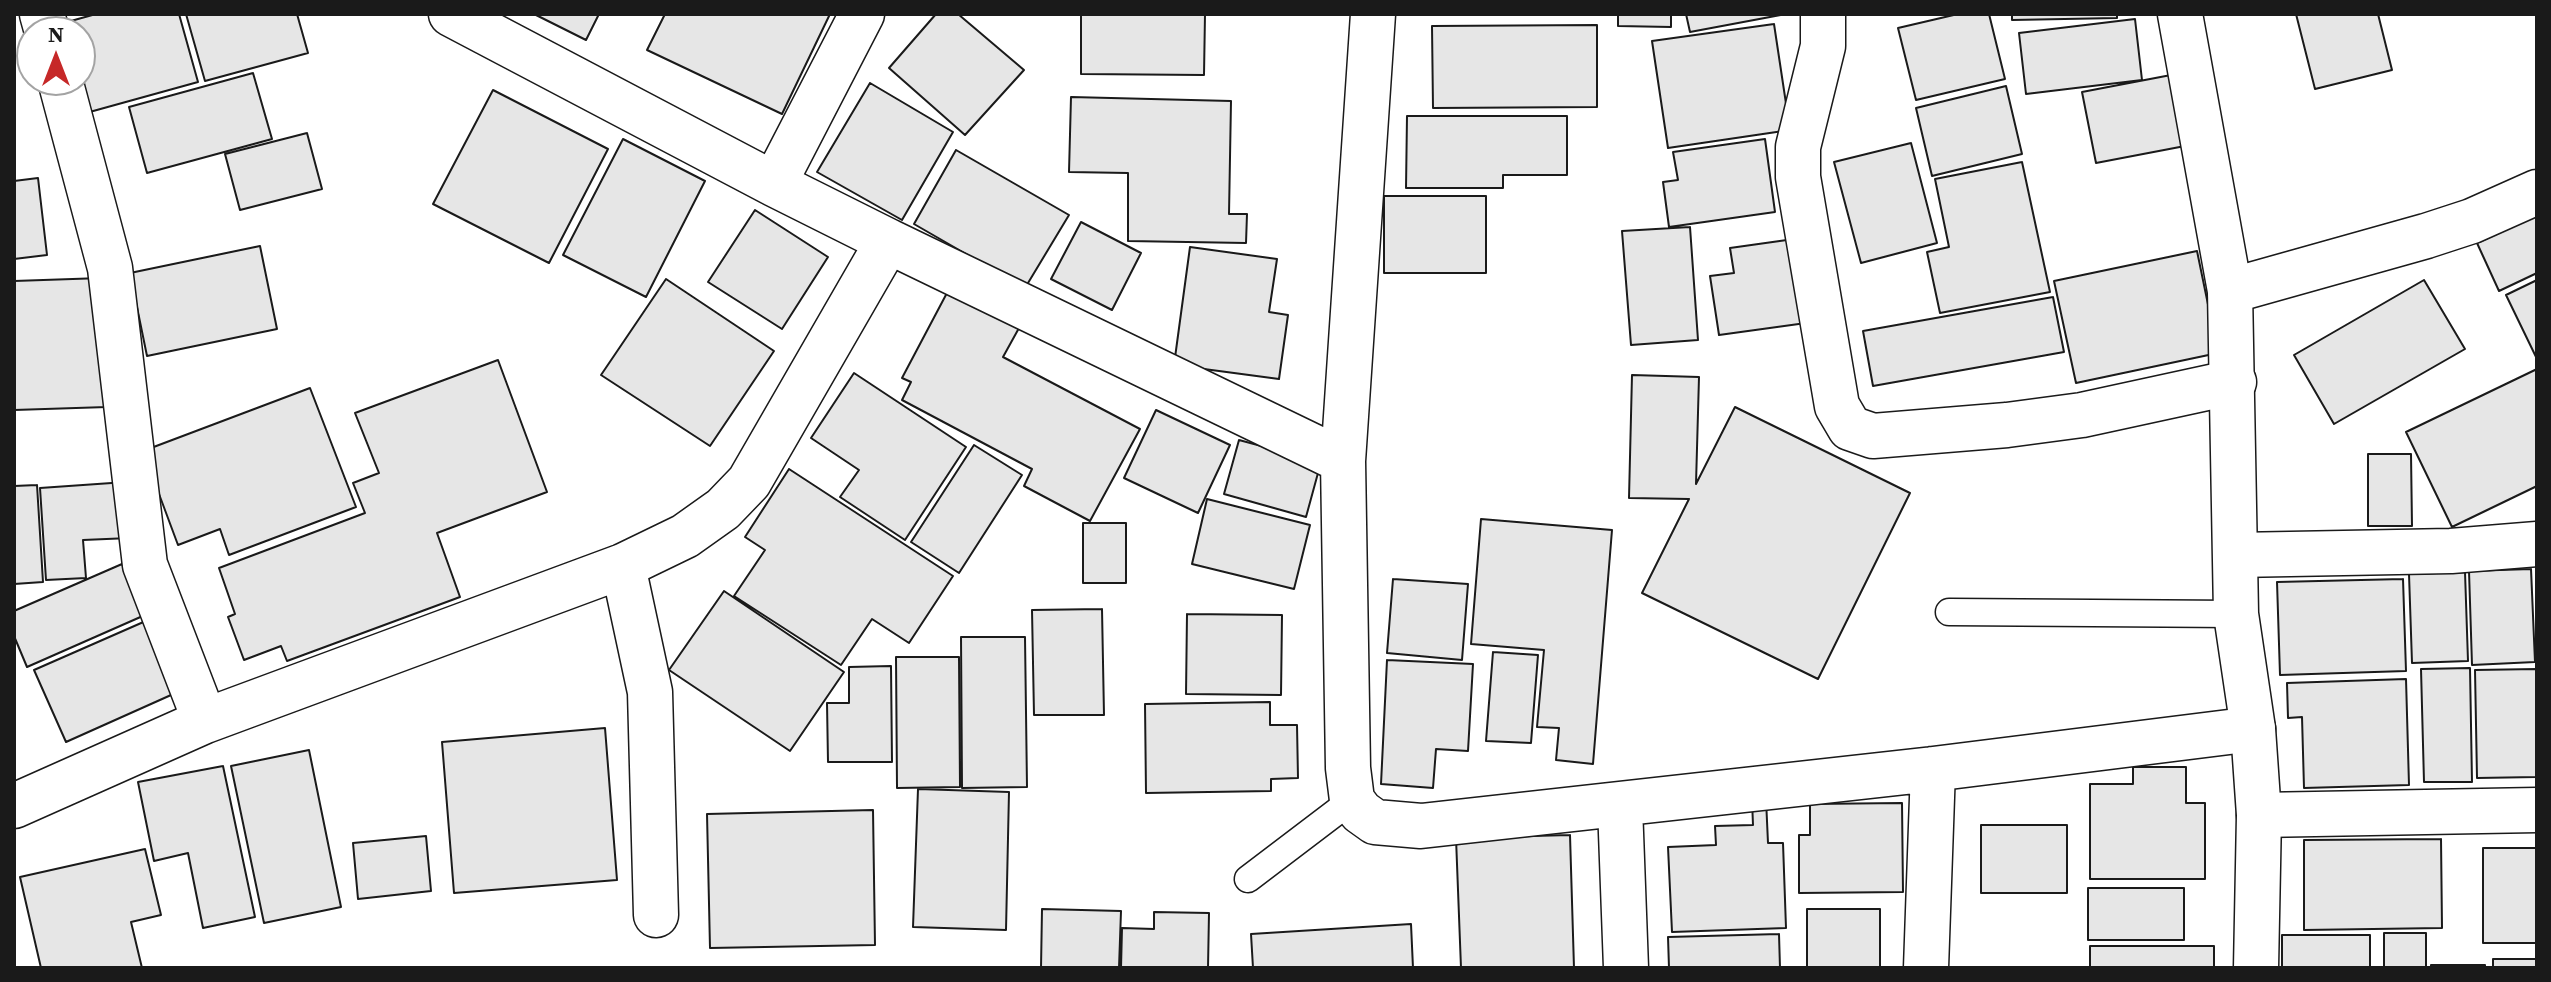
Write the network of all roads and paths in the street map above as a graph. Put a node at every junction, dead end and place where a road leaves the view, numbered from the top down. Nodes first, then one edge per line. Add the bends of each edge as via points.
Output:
1 (451, 14) edge
2 (862, 14) edge
3 (1373, 14) edge
4 (1823, 14) edge
5 (2180, 14) edge
6 (64, 96) edge
7 (774, 184) junction
8 (2537, 192) edge
9 (888, 241) junction
10 (2230, 291) junction
11 (2234, 382) junction
12 (1343, 461) junction
13 (2537, 544) edge
14 (2236, 555) junction
15 (623, 566) junction
16 (1949, 612) dead end
17 (2236, 614) junction
18 (205, 721) junction
19 (2253, 729) junction
20 (1933, 769) junction
21 (1352, 800) junction
22 (14, 806) edge
23 (1620, 806) junction
24 (2537, 810) edge
25 (2259, 815) junction
26 (1248, 879) dead end
27 (656, 915) dead end
28 (1626, 968) edge
29 (1926, 968) edge
30 (2256, 968) edge

1 - 7 street
2 - 7 street
3 - 12 street
4 - 11 street via 1821,58 1798,147 1798,177 1837,406 1850,428 1873,436 2007,425 2082,415
5 - 10 street
6 - 18 street via 110,268 145,565
7 - 9 street
8 - 10 street via 2472,221
9 - 12 street
9 - 15 street via 749,482 704,524
10 - 11 street
11 - 14 street
12 - 21 street
13 - 14 street
14 - 17 street
15 - 18 street
15 - 27 street via 650,692
16 - 17 lane
17 - 19 street
18 - 22 street
19 - 20 street
19 - 25 street
20 - 23 street
20 - 29 street
21 - 23 street via 1375,822 1421,826
21 - 26 lane
23 - 28 street
24 - 25 street
25 - 30 street

